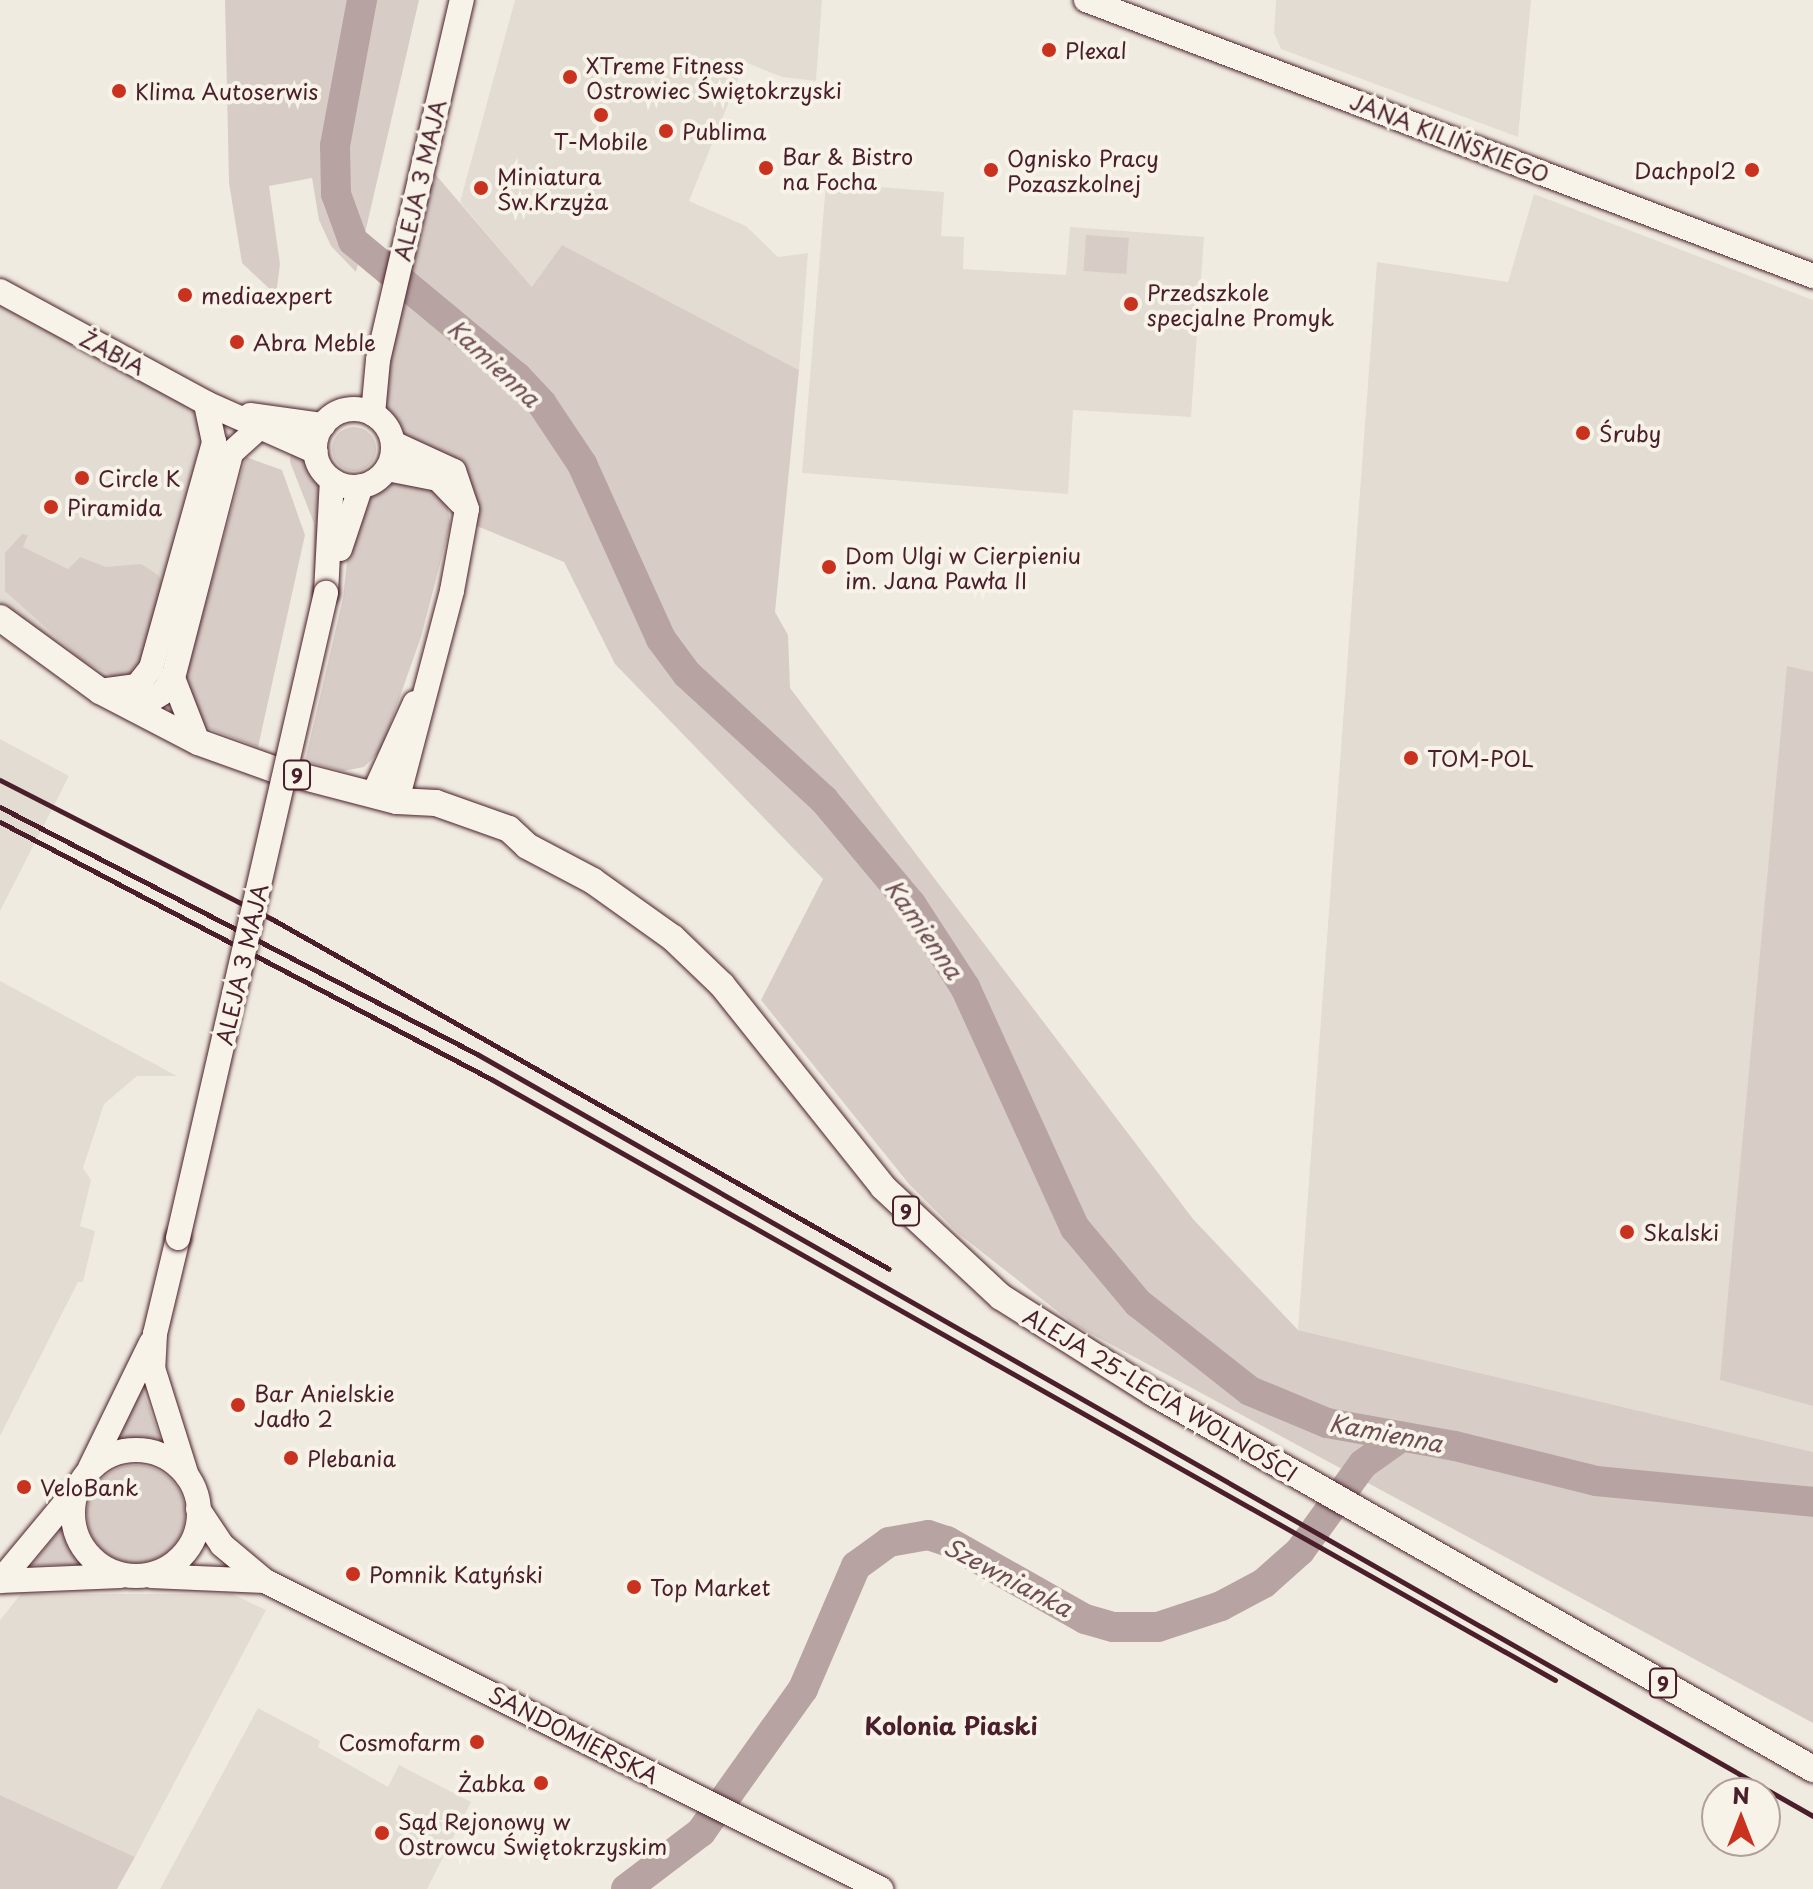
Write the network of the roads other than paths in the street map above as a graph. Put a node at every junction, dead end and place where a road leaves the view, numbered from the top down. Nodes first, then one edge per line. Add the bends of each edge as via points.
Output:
1 (462, 0) edge
2 (1086, 0) edge
3 (1813, 276) edge
4 (0, 291) edge
5 (217, 408) junction
6 (362, 412) junction
7 (323, 425) junction
8 (259, 428) junction
9 (393, 443) junction
10 (316, 452) junction
11 (387, 469) junction
12 (332, 480) junction
13 (361, 486) junction
14 (465, 521) junction
15 (326, 593) junction
16 (0, 618) edge
17 (173, 678) junction
18 (100, 691) junction
19 (135, 710) junction
20 (198, 742) junction
21 (385, 798) junction
22 (155, 1334) junction
23 (84, 1477) junction
24 (188, 1478) junction
25 (198, 1509) junction
26 (136, 1576) junction
27 (0, 1581) edge
28 (265, 1581) junction
29 (1813, 1769) edge
30 (881, 1889) edge

1 - 6 main road, ALEJA 3 MAJA
2 - 3 main road, JANA KILIŃSKIEGO
4 - 5 main road, ŻABIA
5 - 7 main road, ŻABIA
5 - 8 main road, ŻABIA
5 - 18 main road via 214,442 151,668 137,686
6 - 7 main road
6 - 9 main road
7 - 10 main road
8 - 10 main road, ŻABIA
8 - 17 main road via 231,453
9 - 11 main road
9 - 14 main road via 454,471 465,492
10 - 12 main road
11 - 13 main road
11 - 14 main road via 445,483 460,500
12 - 13 main road
12 - 15 main road, ALEJA 3 MAJA
13 - 15 main road, ALEJA 3 MAJA
14 - 21 main road via 426,683
15 - 22 main road, ALEJA 3 MAJA, bridge
16 - 18 main road, 9
17 - 19 main road via 162,693
17 - 20 main road
18 - 19 main road, 9
19 - 20 main road, 9
20 - 21 main road, 9 via 273,769
21 - 29 main road, ALEJA 25-LECIA WOLNOŚCI / 9 via 436,803 509,829 527,846 593,881 673,938 752,1019 812,1104 923,1228 1001,1297 1101,1363
22 - 23 main road, ALEJA 3 MAJA
22 - 24 main road, ALEJA 3 MAJA via 156,1383
23 - 24 main road via 114,1455 141,1450 168,1459
23 - 26 main road via 74,1522 84,1548 104,1567
23 - 27 main road
24 - 25 main road
25 - 26 main road via 196,1532 182,1556 159,1572
25 - 28 main road, SANDOMIERSKA via 222,1545
26 - 27 main road, SANDOMIERSKA
26 - 28 main road, SANDOMIERSKA
28 - 30 main road, SANDOMIERSKA

